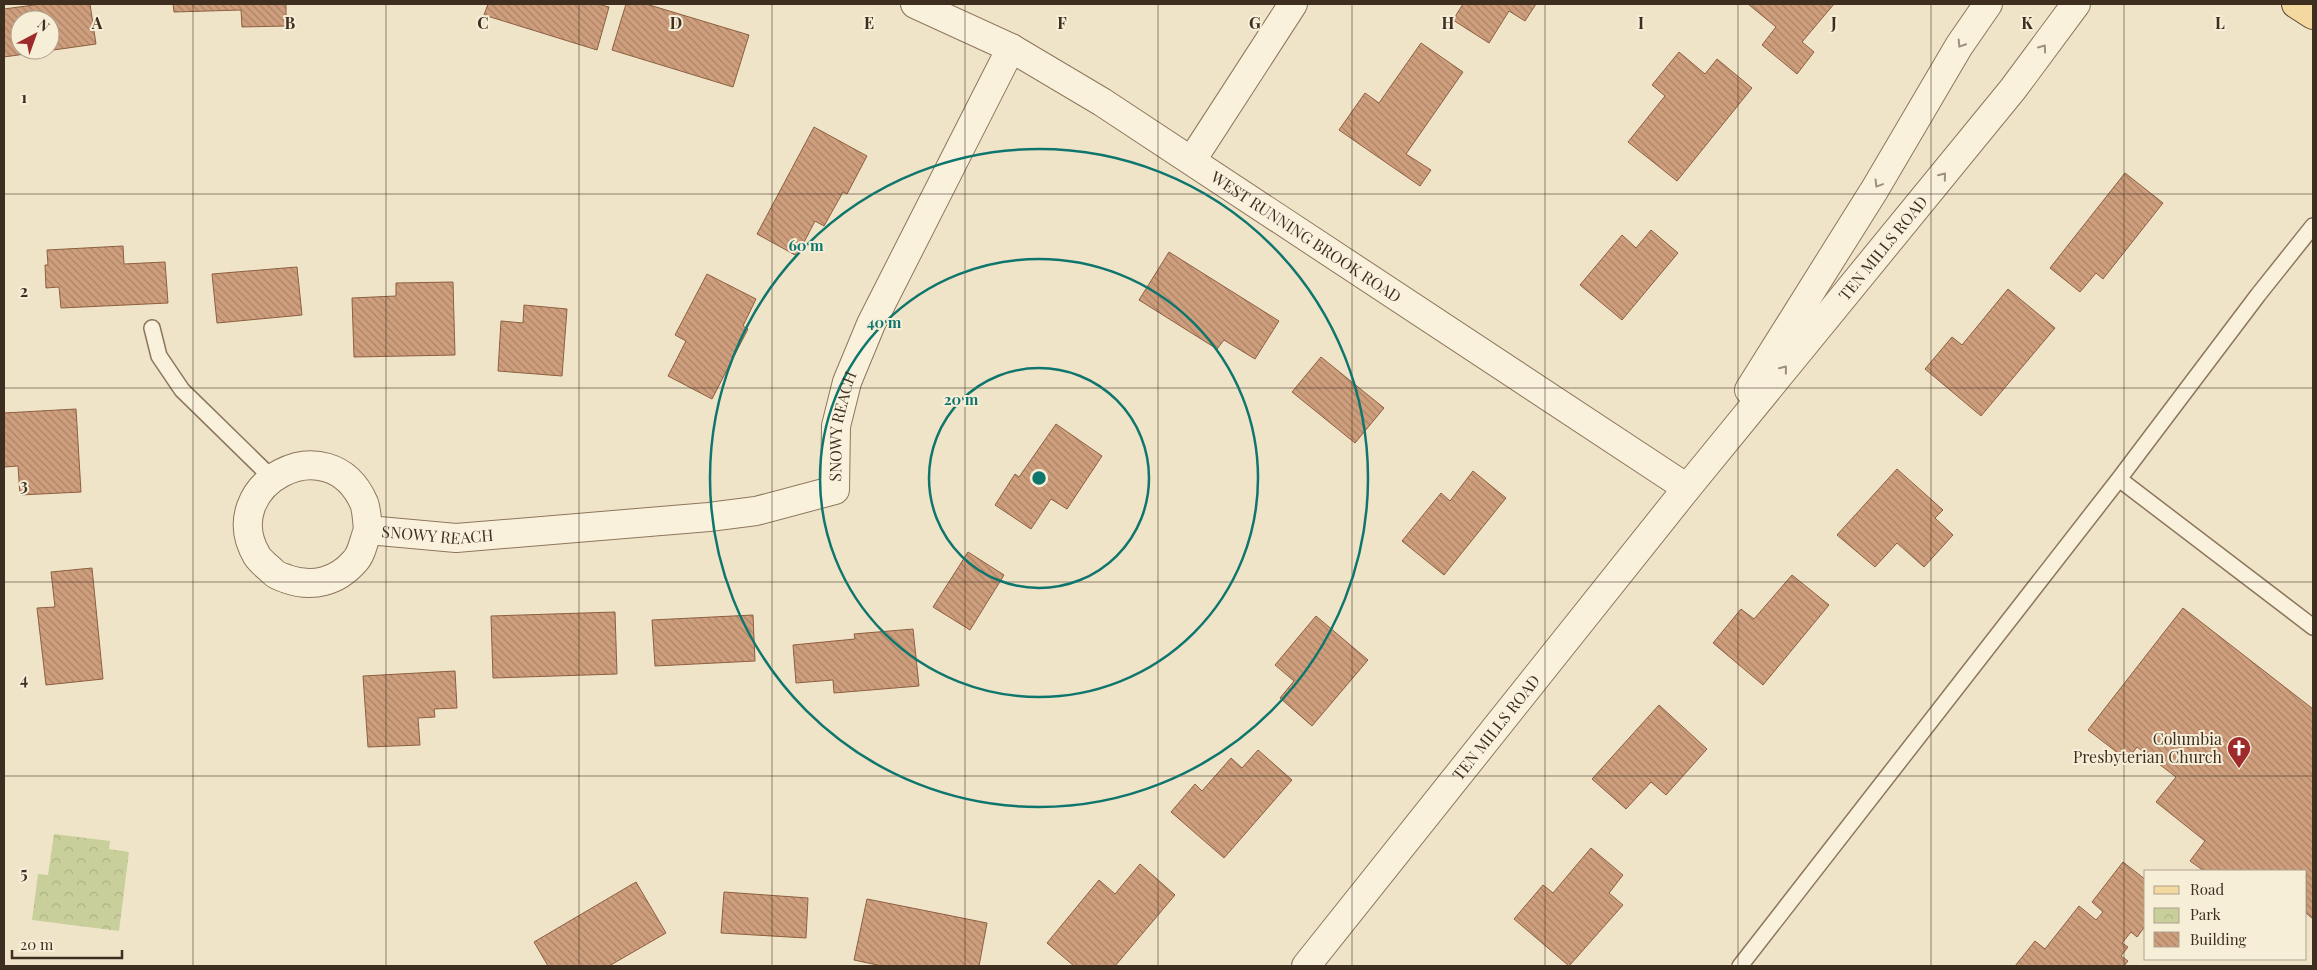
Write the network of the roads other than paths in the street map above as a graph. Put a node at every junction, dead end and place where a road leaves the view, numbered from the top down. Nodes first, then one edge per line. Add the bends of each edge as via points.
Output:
1 (915, 4) edge
2 (1292, 4) edge
3 (1988, 4) edge
4 (2076, 4) edge
5 (2296, 4) edge
6 (2313, 16) edge
7 (1011, 48) junction
8 (1192, 160) junction
9 (2313, 226) edge
10 (152, 328) dead end
11 (272, 478) junction
12 (2118, 478) junction
13 (1687, 488) junction
14 (368, 530) junction
15 (2313, 627) edge
16 (1306, 966) edge
17 (1740, 966) edge

1 - 7 street, WEST RUNNING BROOK ROAD
2 - 8 street
3 -> 13 street, TEN MILLS ROAD
13 -> 4 street, TEN MILLS ROAD via 2014,89
5 - 6 main road
7 - 8 street, WEST RUNNING BROOK ROAD
7 - 14 street, SNOWY REACH via 871,324 847,382 836,426 835,490 756,511 699,518 456,538
8 - 13 street, WEST RUNNING BROOK ROAD
9 - 12 lane
10 - 11 lane via 159,356 182,390
11 - 14 street, SNOWY REACH via 287,468 310,464 333,470 350,482 364,504
11 - 14 street, SNOWY REACH via 264,483 251,507 248,531 258,556 276,575 299,583 321,583 341,574 357,560
12 - 15 lane
12 - 17 lane
13 - 16 street, TEN MILLS ROAD

